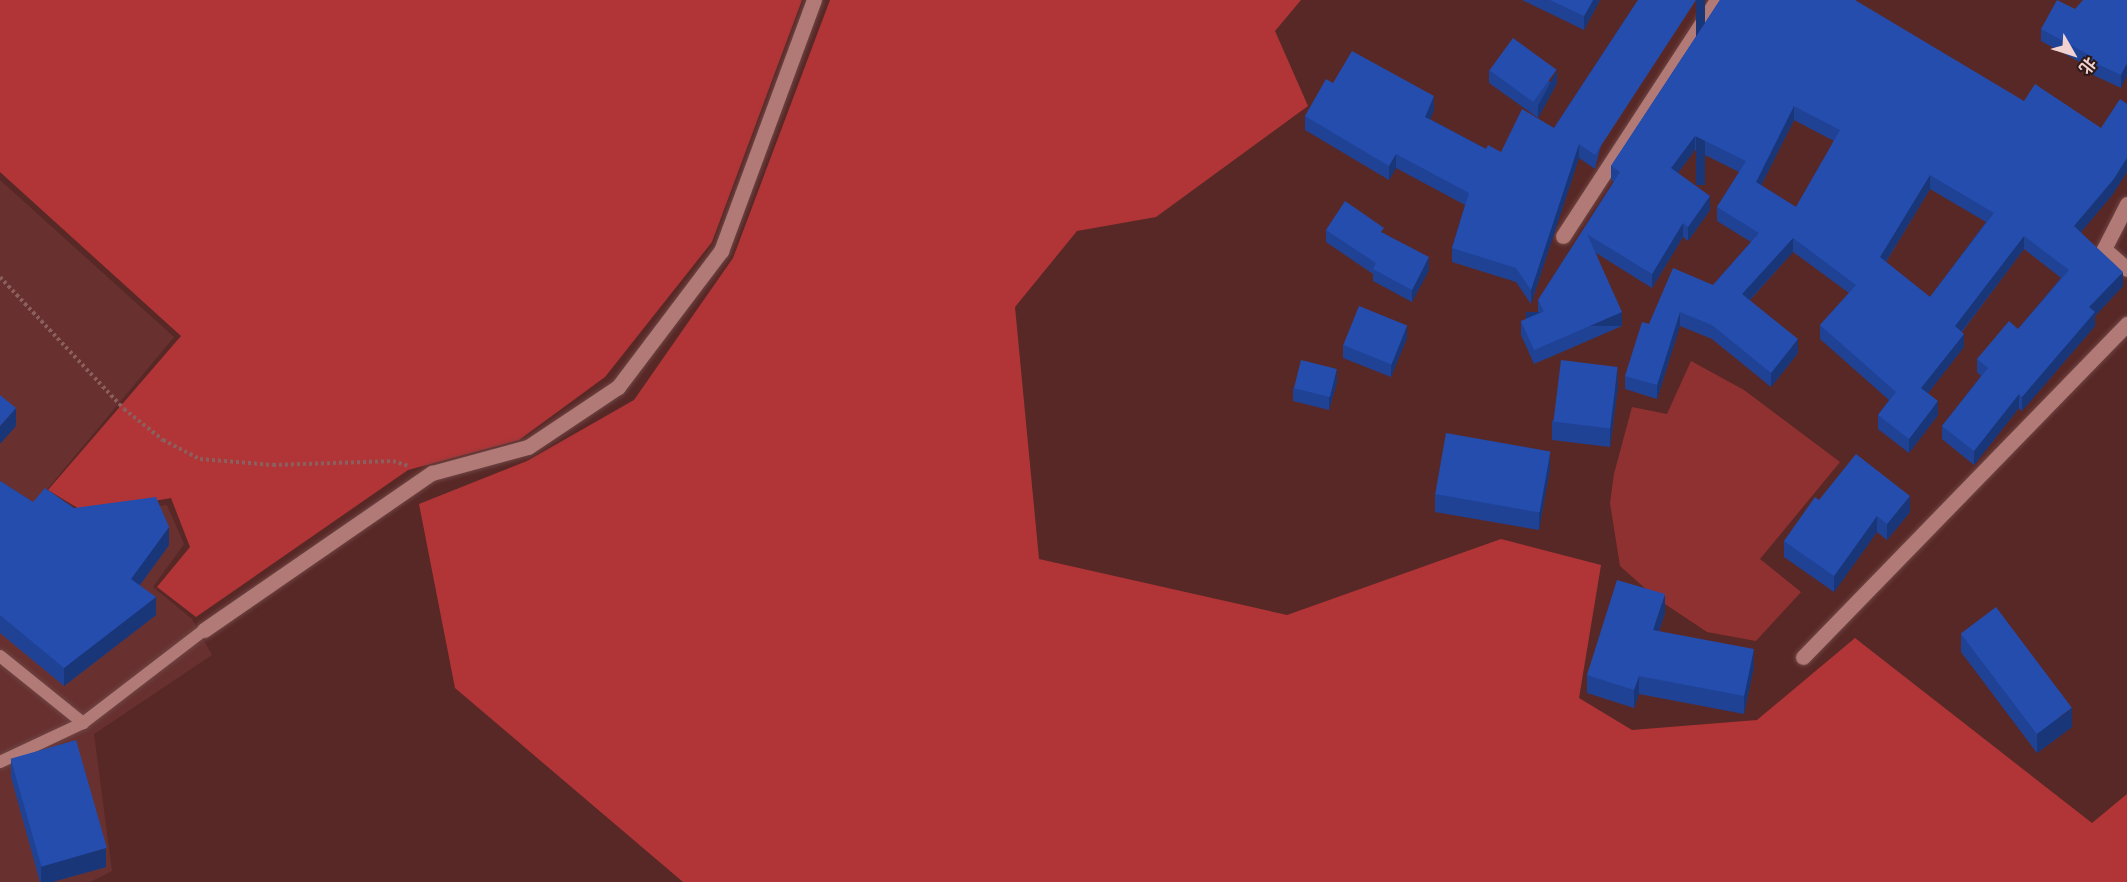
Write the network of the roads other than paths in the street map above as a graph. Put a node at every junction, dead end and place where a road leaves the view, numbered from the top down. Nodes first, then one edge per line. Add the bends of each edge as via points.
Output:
1 (814, 0) edge
2 (1717, 0) edge
3 (2127, 204) edge
4 (1563, 236) dead end
5 (2127, 269) edge
6 (2127, 324) edge
7 (204, 630) joint
8 (0, 656) edge
9 (1803, 657) dead end
10 (83, 723) junction
11 (0, 762) edge

1 - 7 street via 721,251 618,387 528,447 432,473
2 - 4 street
3 - 5 street via 2104,249
6 - 9 street
7 - 10 lane
8 - 10 lane
10 - 11 lane

